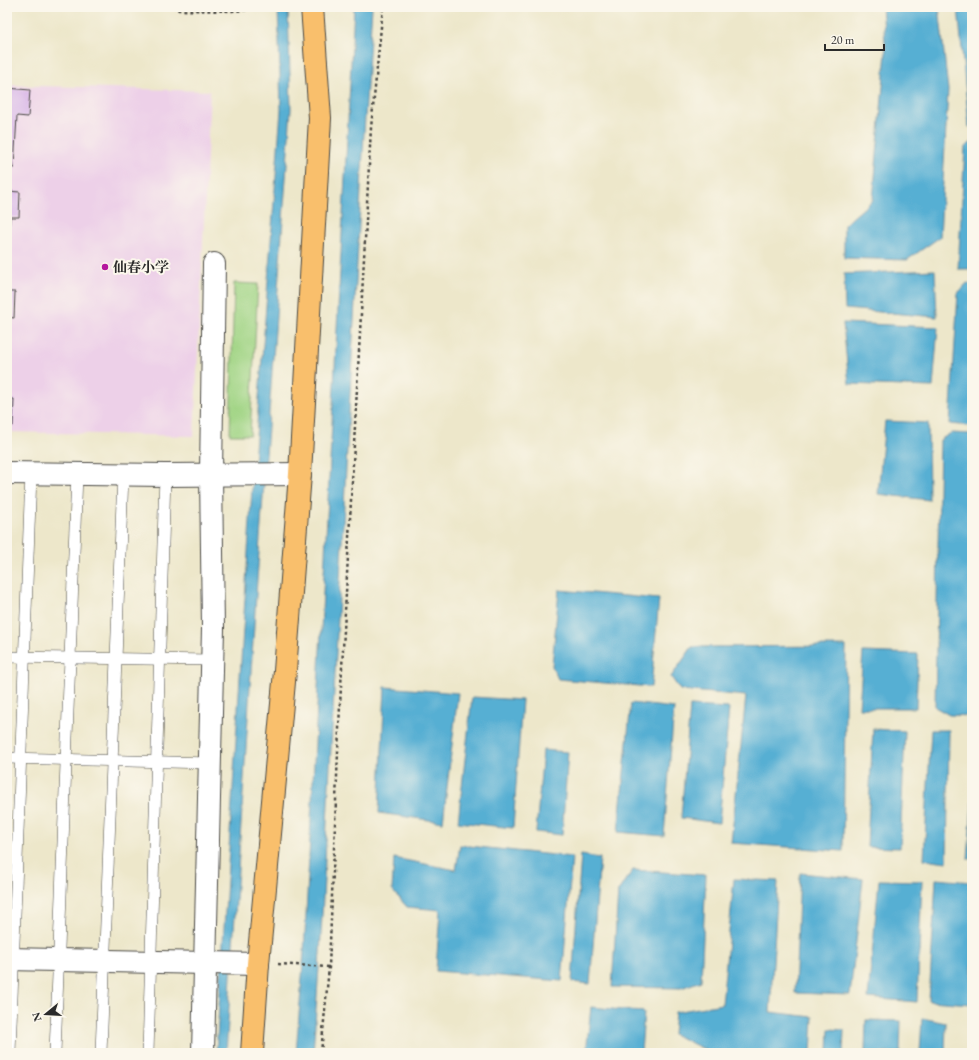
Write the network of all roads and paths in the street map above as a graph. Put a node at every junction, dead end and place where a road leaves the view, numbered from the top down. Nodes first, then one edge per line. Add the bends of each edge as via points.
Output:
1 (172, 7) edge
2 (295, 7) edge
3 (312, 7) edge
4 (383, 7) edge
5 (214, 264) dead end
6 (7, 473) edge
7 (31, 474) junction
8 (77, 474) junction
9 (123, 474) junction
10 (211, 474) junction
11 (300, 474) junction
12 (164, 475) junction
13 (7, 657) edge
14 (25, 657) junction
15 (70, 658) junction
16 (116, 659) junction
17 (159, 660) junction
18 (212, 660) junction
19 (7, 758) edge
20 (21, 758) junction
21 (66, 760) junction
22 (112, 761) junction
23 (157, 762) junction
24 (210, 763) junction
25 (10, 959) edge
26 (58, 960) junction
27 (104, 960) junction
28 (151, 961) junction
29 (205, 963) junction
30 (258, 964) junction
31 (329, 967) junction
32 (10, 1053) edge
33 (55, 1053) edge
34 (101, 1053) edge
35 (148, 1053) edge
36 (203, 1053) edge
37 (252, 1053) edge
38 (322, 1053) edge

1 - 2 path via 179,10 232,11
3 - 11 main road via 320,118
4 - 31 path via 371,136
5 - 10 street
6 - 7 street
7 - 8 street
7 - 14 lane
8 - 9 street
8 - 15 lane
9 - 12 street
9 - 16 lane
10 - 11 street
10 - 12 street
10 - 18 street
11 - 30 main road
12 - 17 lane
13 - 14 lane
14 - 15 lane
14 - 20 lane
15 - 16 lane
15 - 21 lane
16 - 17 lane
16 - 22 lane
17 - 18 lane
17 - 23 lane
18 - 24 street
19 - 20 lane
20 - 21 lane
20 - 25 lane
21 - 22 lane
21 - 26 lane
22 - 23 lane
22 - 27 lane
23 - 24 lane
23 - 28 lane
24 - 29 street
25 - 26 street
25 - 32 lane
26 - 27 street
26 - 33 lane
27 - 28 street
27 - 34 lane
28 - 29 street
28 - 35 lane
29 - 30 street
29 - 36 street
30 - 31 path
30 - 37 main road
31 - 38 path

